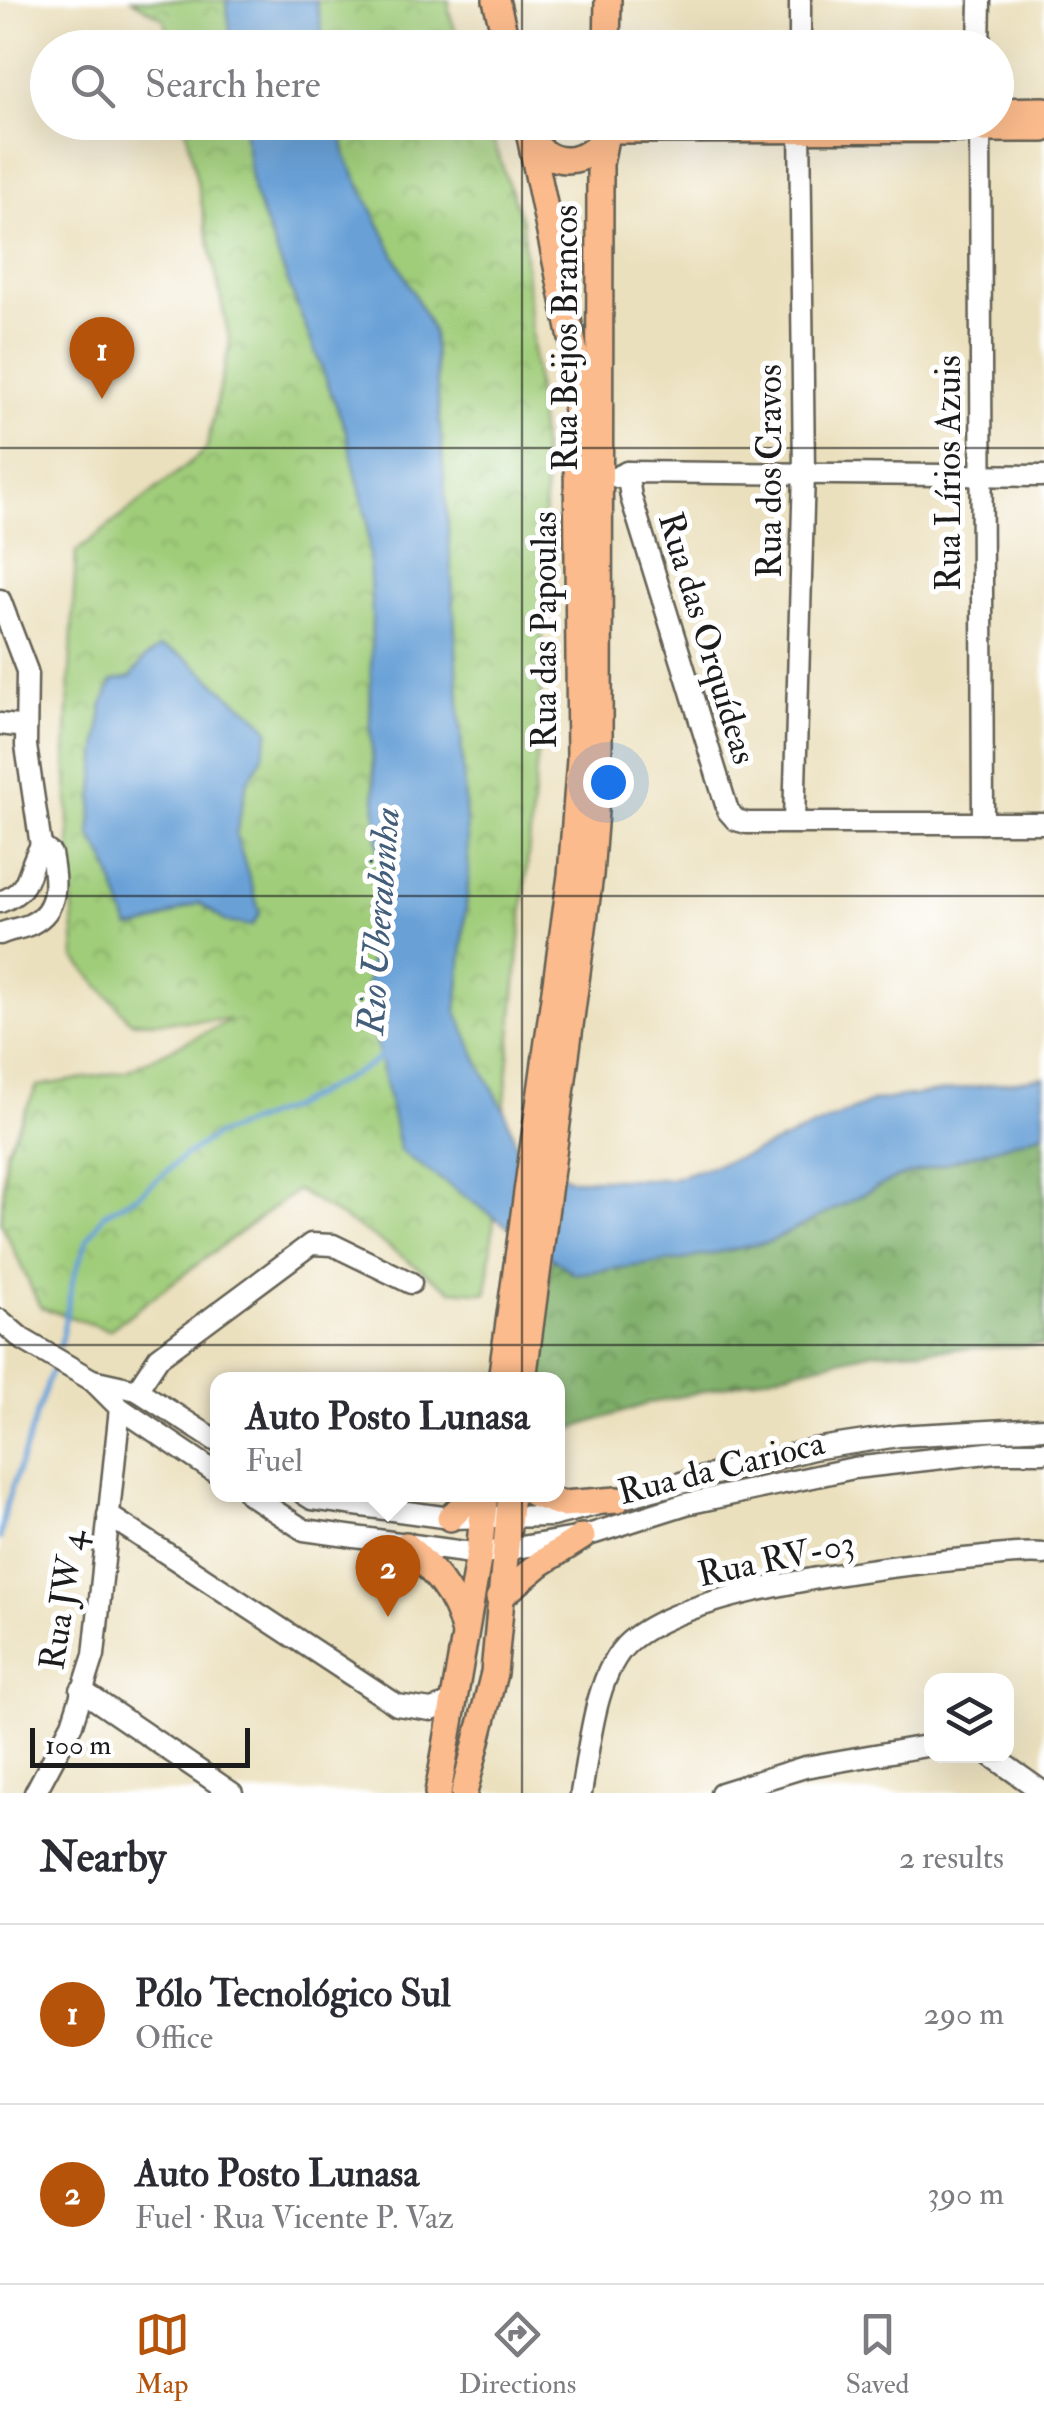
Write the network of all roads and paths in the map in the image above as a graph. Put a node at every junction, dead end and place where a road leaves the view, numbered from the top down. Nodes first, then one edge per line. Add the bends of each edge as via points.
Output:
1 (496, 0) edge
2 (608, 0) edge
3 (800, 0) edge
4 (980, 0) edge
5 (504, 30) edge
6 (607, 30) edge
7 (800, 30) edge
8 (980, 30) edge
9 (1044, 110) edge
10 (1014, 116) edge
11 (1014, 125) edge
12 (1044, 129) edge
13 (531, 140) edge
14 (534, 140) edge
15 (600, 140) edge
16 (605, 140) edge
17 (799, 140) edge
18 (985, 140) edge
19 (627, 472) junction
20 (804, 472) junction
21 (981, 476) junction
22 (1044, 476) edge
23 (600, 485) junction
24 (0, 600) edge
25 (0, 724) edge
26 (26, 727) junction
27 (794, 820) junction
28 (1044, 823) edge
29 (983, 824) junction
30 (41, 846) junction
31 (0, 902) edge
32 (0, 934) edge
33 (544, 1141) junction
34 (412, 1283) dead end
35 (519, 1304) junction
36 (0, 1320) edge
37 (503, 1372) edge
38 (523, 1372) edge
39 (90, 1379) junction
40 (137, 1390) junction
41 (120, 1408) junction
42 (1044, 1428) edge
43 (210, 1437) edge
44 (1044, 1452) edge
45 (210, 1469) edge
46 (617, 1500) junction
47 (270, 1502) edge
48 (334, 1502) edge
49 (480, 1502) edge
50 (556, 1502) edge
51 (510, 1506) edge
52 (108, 1516) junction
53 (450, 1518) joint
54 (582, 1537) junction
55 (406, 1545) junction
56 (506, 1551) junction
57 (479, 1554) junction
58 (1044, 1554) edge
59 (499, 1598) junction
60 (465, 1634) junction
61 (80, 1690) junction
62 (452, 1703) junction
63 (924, 1746) edge
64 (1002, 1763) edge
65 (752, 1789) edge
66 (35, 1793) edge
67 (232, 1793) edge
68 (438, 1793) edge
69 (464, 1793) edge
70 (581, 1793) edge
71 (721, 1793) edge
72 (1044, 1793) edge

1 - 5 main road
2 - 6 main road
3 - 7 street
4 - 8 street
9 - 10 main road
11 - 12 main road
13 - 33 main road, Rua das Papoulas via 576,358 579,573 580,759
14 - 15 main road via 547,156 562,160 578,160
16 - 23 main road, Rua Beijos Brancos
17 - 20 street, Rua dos Cravos
18 - 21 street, Rua Lírios Azuis
19 - 20 street, Rua das Orquídeas
19 - 23 street, Rua das Orquídeas
19 - 27 street, Rua das Orquídeas via 728,812 747,823
20 - 21 street, Rua das Orquídeas
20 - 27 street, Rua dos Cravos
21 - 22 street, Rua das Orquídeas
21 - 29 street, Rua Lírios Azuis
23 - 33 main road, Rua Beijos Brancos via 599,760 590,876
24 - 26 street via 27,671
25 - 26 street
26 - 30 street
27 - 29 street
28 - 29 street
30 - 31 street via 28,882
30 - 32 street via 51,854 56,879 50,906 32,924
33 - 35 main road
34 - 40 street via 332,1245 310,1244 159,1357
35 - 37 main road
35 - 38 main road
36 - 39 street
39 - 40 street
39 - 41 street
40 - 43 street
41 - 45 street
41 - 52 street, Rua JW 4
42 - 46 street, Rua da Carioca via 840,1444
44 - 54 street, Rua da Carioca via 854,1468 686,1504
46 - 50 main road
46 - 51 street, Rua da Carioca via 552,1516
47 - 55 street, Rua da Carioca via 304,1530
48 - 53 street
49 - 51 street, Rua da Carioca
49 - 53 main road
49 - 57 main road
51 - 56 main road
52 - 61 street, Rua JW 4 via 94,1655
52 - 62 street via 397,1704 432,1710
54 - 56 street, Rua da Carioca
54 - 59 main road
55 - 57 street, Rua da Carioca
55 - 60 main road via 458,1606
56 - 57 street, Rua da Carioca
56 - 59 main road
57 - 60 main road
58 - 70 street, Rua RV-03 via 912,1563 733,1596 674,1615 629,1642 611,1666
59 - 69 main road via 494,1672
60 - 62 main road
61 - 66 street, Rua JW 4 via 72,1724
61 - 67 street
62 - 68 main road
63 - 65 street via 805,1767
64 - 72 street
65 - 71 street

